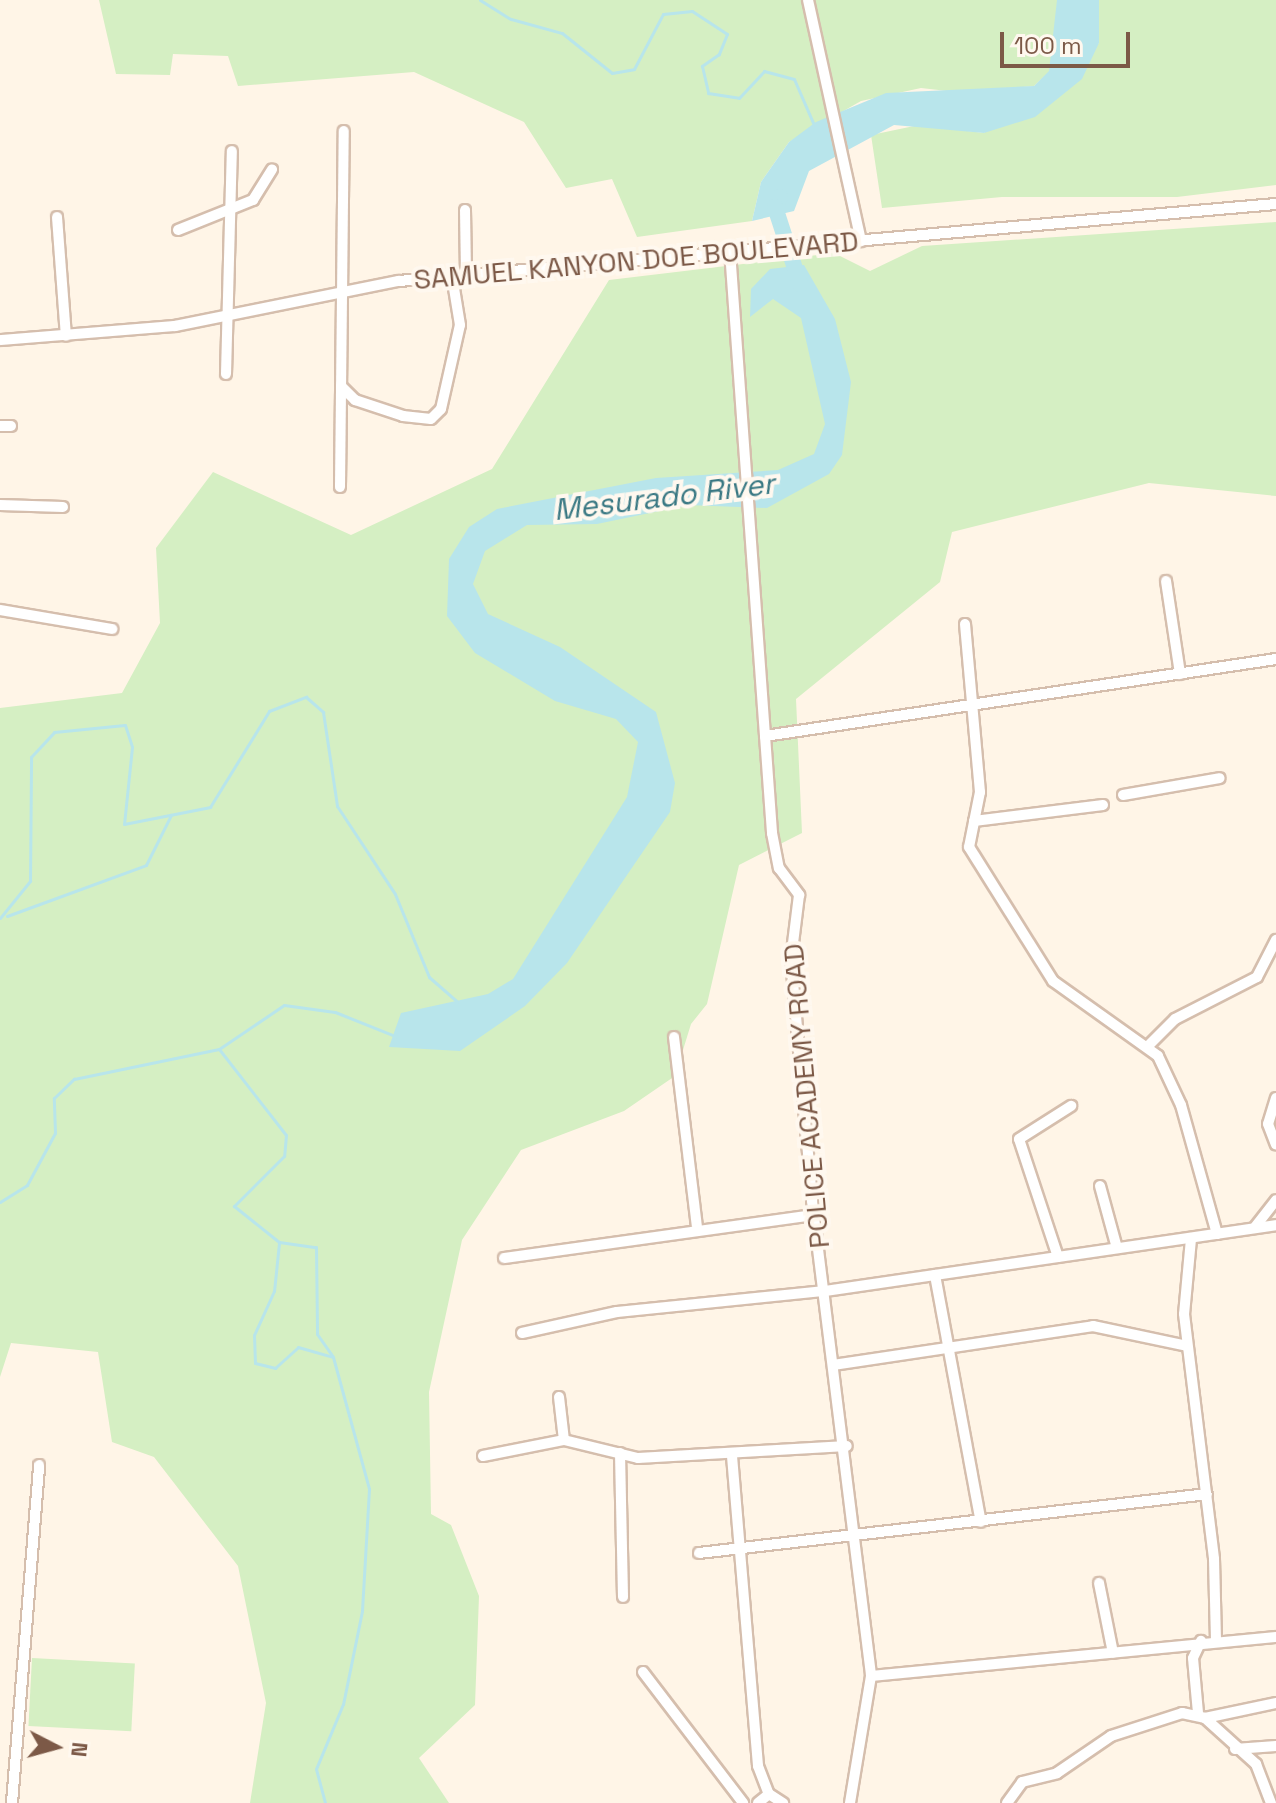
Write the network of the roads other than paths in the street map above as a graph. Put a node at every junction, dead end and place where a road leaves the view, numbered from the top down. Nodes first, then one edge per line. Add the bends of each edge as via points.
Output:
1 (808, 0) edge
2 (344, 131) dead end
3 (232, 151) dead end
4 (272, 169) dead end
5 (1276, 204) edge
6 (231, 208) junction
7 (465, 210) dead end
8 (57, 217) dead end
9 (178, 230) dead end
10 (861, 241) junction
11 (730, 251) junction
12 (466, 274) junction
13 (452, 276) junction
14 (341, 289) junction
15 (225, 317) junction
16 (66, 336) junction
17 (0, 340) edge
18 (226, 374) dead end
19 (341, 386) junction
20 (340, 487) dead end
21 (0, 505) edge
22 (63, 507) dead end
23 (1166, 581) dead end
24 (0, 610) edge
25 (965, 624) dead end
26 (112, 629) dead end
27 (1276, 659) edge
28 (1180, 674) junction
29 (967, 707) junction
30 (765, 736) junction
31 (1220, 778) dead end
32 (1123, 795) dead end
33 (1103, 805) dead end
34 (974, 821) junction
35 (1276, 940) edge
36 (674, 1037) dead end
37 (1150, 1044) junction
38 (1276, 1098) edge
39 (1071, 1106) dead end
40 (1276, 1145) edge
41 (1100, 1186) dead end
42 (1276, 1200) edge
43 (814, 1215) junction
44 (1276, 1225) edge
45 (697, 1226) junction
46 (1255, 1227) junction
47 (1217, 1234) junction
48 (1191, 1239) junction
49 (1117, 1248) junction
50 (1058, 1257) junction
51 (504, 1258) dead end
52 (935, 1275) junction
53 (825, 1291) junction
54 (522, 1333) dead end
55 (1187, 1346) junction
56 (948, 1352) junction
57 (833, 1365) junction
58 (559, 1397) dead end
59 (564, 1440) junction
60 (847, 1446) junction
61 (620, 1453) junction
62 (483, 1456) dead end
63 (732, 1456) junction
64 (39, 1465) dead end
65 (1207, 1494) junction
66 (981, 1522) junction
67 (858, 1533) junction
68 (739, 1546) junction
69 (699, 1553) dead end
70 (1099, 1583) dead end
71 (623, 1597) dead end
72 (1276, 1637) edge
73 (1216, 1639) junction
74 (1201, 1641) junction
75 (1113, 1653) junction
76 (643, 1672) dead end
77 (871, 1676) junction
78 (1276, 1703) edge
79 (1202, 1716) junction
80 (1276, 1746) edge
81 (1235, 1749) junction
82 (769, 1794) junction
83 (12, 1803) edge
84 (743, 1803) edge
85 (758, 1803) edge
86 (783, 1803) edge
87 (850, 1803) edge
88 (1007, 1803) edge
89 (1271, 1803) edge

1 - 10 street
2 - 14 street
3 - 6 street
4 - 6 street via 253,200
5 - 10 street, SAMUEL KANYON DOE BOULEVARD
6 - 9 street
6 - 15 street
7 - 12 street
8 - 16 street
10 - 11 street, SAMUEL KANYON DOE BOULEVARD
11 - 12 street, SAMUEL KANYON DOE BOULEVARD
11 - 30 street, POLICE ACADEMY ROAD
12 - 13 street, SAMUEL KANYON DOE BOULEVARD
13 - 14 street, SAMUEL KANYON DOE BOULEVARD
13 - 19 street via 460,325 441,409 431,419 355,400
14 - 15 street, SAMUEL KANYON DOE BOULEVARD
14 - 19 street
15 - 16 street, SAMUEL KANYON DOE BOULEVARD
15 - 18 street
16 - 17 street, SAMUEL KANYON DOE BOULEVARD
19 - 20 street
21 - 22 street
23 - 28 street
24 - 26 street
25 - 29 street
27 - 28 street
28 - 29 street
29 - 30 street
29 - 34 street via 980,792
30 - 43 street, POLICE ACADEMY ROAD via 779,868 799,895 791,959
31 - 32 street
33 - 34 street
34 - 37 street via 969,847 1053,981
35 - 37 street via 1257,977 1175,1019
36 - 45 street
37 - 47 street via 1181,1105
38 - 40 street via 1268,1124
39 - 50 street via 1019,1139
41 - 49 street
42 - 46 street
43 - 45 street
43 - 53 street, POLICE ACADEMY ROAD
44 - 46 street
45 - 51 street
46 - 47 street
47 - 48 street
48 - 49 street
48 - 55 street
49 - 50 street
50 - 52 street
52 - 53 street
52 - 56 street
53 - 54 street via 617,1312
53 - 57 street, POLICE ACADEMY ROAD
55 - 56 street via 1093,1326
55 - 65 street
56 - 57 street
56 - 66 street
57 - 60 street, POLICE ACADEMY ROAD
58 - 59 street
59 - 61 street
59 - 62 street
60 - 63 street
60 - 67 street, POLICE ACADEMY ROAD
61 - 63 street
61 - 71 street
63 - 68 street
64 - 83 street
65 - 66 street
65 - 73 street
66 - 67 street
67 - 68 street
67 - 77 street, POLICE ACADEMY ROAD
68 - 69 street
68 - 82 street via 758,1766
70 - 75 street
72 - 73 street
73 - 74 street
74 - 75 street
74 - 79 street via 1193,1658
75 - 77 street
76 - 84 street
77 - 87 street, POLICE ACADEMY ROAD
78 - 79 street
79 - 81 street
79 - 88 street via 1111,1736 1057,1773 1022,1782
80 - 81 street
81 - 89 street via 1256,1764
82 - 85 street
82 - 86 street

